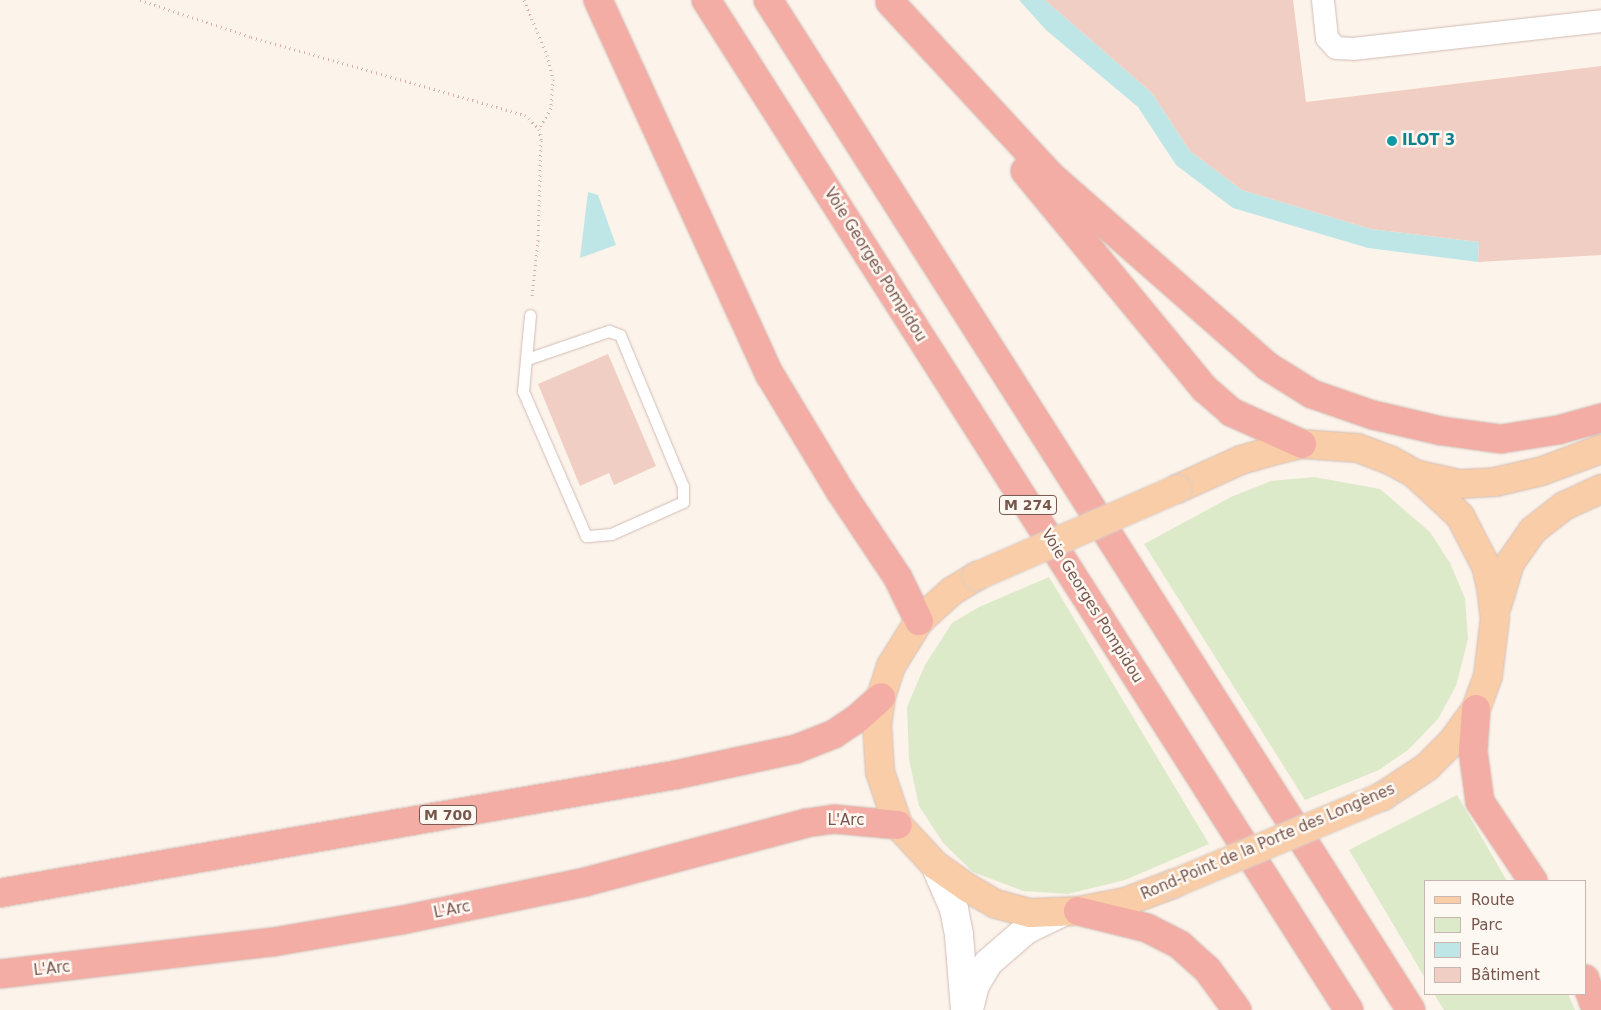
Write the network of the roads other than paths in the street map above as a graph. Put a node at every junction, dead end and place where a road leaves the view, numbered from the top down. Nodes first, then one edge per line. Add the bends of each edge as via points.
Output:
1 (598, 0) edge
2 (706, 0) edge
3 (768, 0) edge
4 (1323, 0) edge
5 (889, 1) edge
6 (1601, 21) edge
7 (530, 316) road end
8 (528, 358) junction
9 (1601, 418) edge
10 (1302, 444) junction
11 (1601, 449) edge
12 (1415, 474) junction
13 (1601, 489) edge
14 (1495, 618) junction
15 (919, 621) junction
16 (881, 697) junction
17 (1476, 709) junction
18 (898, 826) junction
19 (935, 865) junction
20 (1533, 880) edge
21 (0, 893) edge
22 (1070, 912) junction
23 (0, 974) edge
24 (1586, 982) edge
25 (965, 1010) edge
26 (969, 1010) edge
27 (1237, 1010) edge
28 (1349, 1010) edge
29 (1411, 1010) edge
30 (1596, 1010) edge

1 - 15 highway via 770,375 840,491 898,578
2 - 28 highway, Voie Georges Pompidou / M 274
3 - 29 highway, M 274
4 - 6 street via 1327,38 1336,48 1353,49
5 - 9 highway via 1051,176 1267,366 1312,394 1373,415 1433,429 1501,439 1558,430
5 - 10 highway via 1182,366 1231,412
7 - 8 lane
8 - 8 lane via 523,391 586,536 612,534 683,502 683,486 620,335 609,330
10 - 12 main road, Rond-Point de la Porte des Longènes via 1358,448
10 - 15 main road, Rond-Point de la Porte des Longènes, bridge via 1241,460 977,576 952,591
11 - 12 main road via 1542,471 1495,482 1459,484
12 - 14 main road, Rond-Point de la Porte des Longènes via 1460,516 1474,541 1491,587
13 - 14 main road via 1564,506 1532,531 1503,579
14 - 17 main road, Rond-Point de la Porte des Longènes via 1490,667
15 - 16 main road, Rond-Point de la Porte des Longènes via 891,666
16 - 18 main road, Rond-Point de la Porte des Longènes via 877,724 880,772
16 - 21 highway, M 700 via 834,734 796,749 675,775
17 - 20 highway via 1474,751 1480,802
17 - 22 main road, Rond-Point de la Porte des Longènes, bridge via 1427,767 1382,796 1125,902
18 - 19 main road, Rond-Point de la Porte des Longènes
18 - 23 highway, L'Arc via 834,819 806,823 585,882 412,918 272,942
19 - 22 main road, Rond-Point de la Porte des Longènes via 996,904 1030,913
19 - 25 main road via 954,909 960,935
22 - 26 main road via 1026,930 988,962 975,985
22 - 27 highway via 1147,928 1180,944 1207,969
24 - 30 highway

